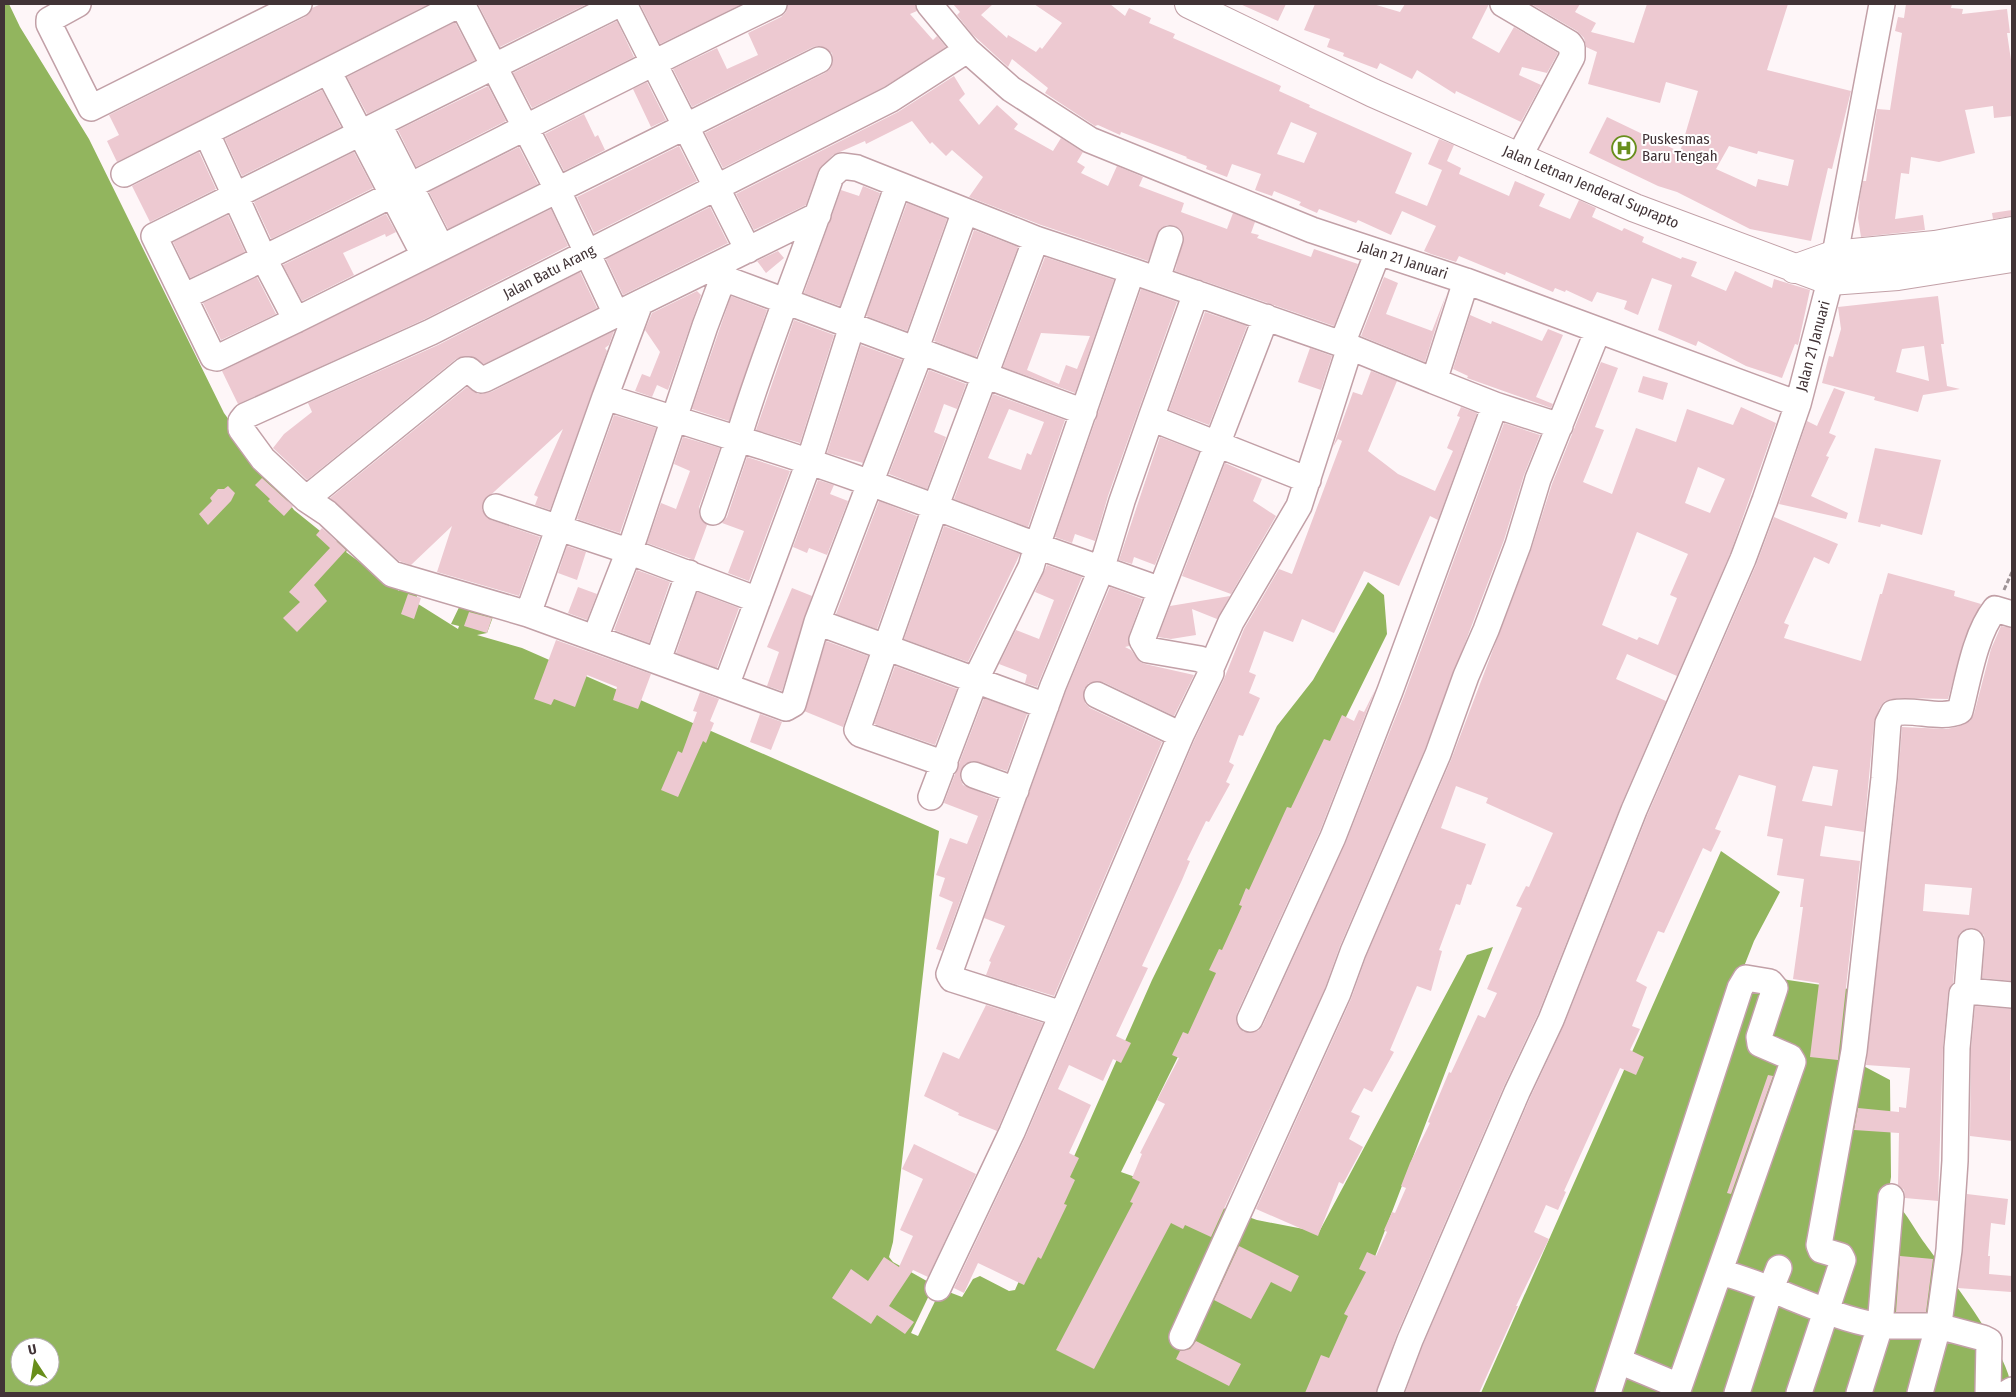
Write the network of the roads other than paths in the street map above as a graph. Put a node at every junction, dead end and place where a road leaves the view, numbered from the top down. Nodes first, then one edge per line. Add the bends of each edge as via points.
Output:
1 (78, 4) edge
2 (300, 4) edge
3 (461, 4) edge
4 (619, 4) edge
5 (624, 4) edge
6 (774, 4) edge
7 (929, 4) edge
8 (1189, 4) edge
9 (1503, 4) edge
10 (1882, 4) edge
11 (968, 50) junction
12 (819, 60) dead end
13 (654, 62) junction
14 (495, 67) junction
15 (328, 71) junction
16 (686, 128) junction
17 (526, 129) junction
18 (370, 130) junction
19 (207, 134) junction
20 (1519, 157) junction
21 (124, 174) dead end
22 (898, 186) junction
23 (716, 187) junction
24 (401, 190) junction
25 (558, 192) junction
26 (235, 196) junction
27 (965, 211) junction
28 (818, 215) junction
29 (2012, 231) edge
30 (1036, 238) junction
31 (1170, 239) dead end
32 (748, 250) junction
33 (432, 251) junction
34 (587, 252) junction
35 (1378, 252) junction
36 (2012, 258) edge
37 (264, 259) junction
38 (1832, 268) junction
39 (1132, 271) junction
40 (1157, 279) junction
41 (1466, 281) junction
42 (1196, 293) junction
43 (185, 296) junction
44 (640, 303) junction
45 (786, 303) junction
46 (616, 314) junction
47 (1266, 317) junction
48 (296, 320) junction
49 (850, 326) junction
50 (1598, 330) junction
51 (1346, 346) junction
52 (918, 349) junction
53 (984, 374) junction
54 (1434, 381) junction
55 (605, 397) junction
56 (1798, 404) junction
57 (1495, 405) junction
58 (1084, 412) junction
59 (673, 418) junction
60 (1152, 418) junction
61 (1560, 426) junction
62 (738, 439) junction
63 (1217, 445) junction
64 (809, 462) junction
65 (1308, 480) junction
66 (869, 484) junction
67 (306, 498) junction
68 (496, 507) dead end
69 (935, 508) junction
70 (713, 512) dead end
71 (558, 528) junction
72 (1037, 546) junction
73 (628, 550) junction
74 (1101, 570) junction
75 (688, 573) junction
76 (1161, 590) junction
77 (758, 600) junction
78 (528, 614) junction
79 (2012, 614) edge
80 (817, 622) junction
81 (595, 638) junction
82 (885, 649) junction
83 (658, 660) junction
84 (1211, 668) junction
85 (975, 681) junction
86 (726, 686) junction
87 (1097, 695) dead end
88 (1046, 706) junction
89 (1181, 734) junction
90 (945, 764) junction
91 (974, 776) dead end
92 (1016, 790) junction
93 (931, 797) dead end
94 (1971, 942) dead end
95 (1967, 991) junction
96 (2012, 995) edge
97 (1062, 1014) junction
98 (1250, 1019) dead end
99 (1891, 1196) dead end
100 (1720, 1272) junction
101 (1775, 1278) junction
102 (938, 1288) dead end
103 (1826, 1310) junction
104 (1880, 1326) junction
105 (1938, 1326) junction
106 (1182, 1337) dead end
107 (1619, 1361) junction
108 (1678, 1390) edge
109 (2012, 1390) edge
110 (1390, 1393) edge
111 (1608, 1393) edge
112 (1737, 1393) edge
113 (1799, 1393) edge
114 (1859, 1393) edge
115 (1920, 1393) edge
116 (1988, 1393) edge
117 (2007, 1393) edge

1 - 2 street via 54,16 49,24 91,108
3 - 14 street
3 - 15 street
4 - 14 street
5 - 13 street
6 - 13 street
7 - 11 street, Jalan 21 Januari
8 - 20 main road, Jalan Letnan Jenderal Suprapto via 1373,93
9 - 20 street via 1572,47 1572,57
10 - 38 street, Jalan 21 Januari
11 - 23 street, Jalan Batu Arang via 891,99
11 - 35 street, Jalan 21 Januari via 1011,89 1090,140 1312,230
12 - 16 street
13 - 16 street
13 - 17 street
14 - 17 street
14 - 18 street
15 - 18 street
15 - 19 street
16 - 23 street
16 - 25 street
17 - 24 street
17 - 25 street
18 - 24 street
18 - 26 street
19 - 21 street
19 - 26 street
20 - 38 main road, Jalan Letnan Jenderal Suprapto via 1635,208 1794,269
22 - 27 street
22 - 28 street via 857,168 842,166 831,176
22 - 49 street
23 - 32 street
23 - 34 street, Jalan Batu Arang
24 - 33 street
24 - 37 street
25 - 33 street
25 - 34 street
26 - 37 street
26 - 43 street via 154,236
27 - 30 street
27 - 52 street
28 - 32 street
28 - 45 street
29 - 38 main road, Jalan Letnan Jenderal Suprapto
30 - 39 street
30 - 53 street
31 - 40 street
32 - 44 street
33 - 48 street
34 - 46 street
34 - 67 street, Jalan Batu Arang via 431,332 246,416 241,421 241,429 263,459
35 - 41 street, Jalan 21 Januari
35 - 51 street
36 - 38 main road, Jalan Letnan Jenderal Suprapto via 1898,276
37 - 43 street
37 - 48 street
38 - 56 street, Jalan 21 Januari
39 - 40 street
39 - 58 street
40 - 42 street
41 - 50 street, Jalan 21 Januari
41 - 54 street
42 - 47 street
42 - 60 street
43 - 48 street via 215,358
44 - 46 street
44 - 55 street
45 - 49 street
45 - 59 street via 725,277 722,279
45 - 62 street via 758,374
46 - 67 street via 485,379 464,370
47 - 51 street
47 - 63 street
49 - 52 street
49 - 64 street
50 - 56 street, Jalan 21 Januari
50 - 61 street
51 - 54 street
51 - 65 street
52 - 53 street
52 - 66 street
53 - 58 street
53 - 69 street
54 - 57 street
55 - 59 street
55 - 71 street
56 - 110 street via 1743,559 1634,810 1551,1020 1517,1092
57 - 61 street
57 - 98 street via 1333,837
58 - 72 street
59 - 62 street
59 - 73 street
60 - 63 street
60 - 74 street
61 - 106 street via 1538,479 1518,546 1422,794 1338,993
62 - 64 street
62 - 70 street
63 - 65 street
63 - 76 street
64 - 66 street
64 - 77 street
65 - 84 street via 1299,506 1231,622
66 - 69 street
66 - 80 street
67 - 78 street via 327,513 392,574
68 - 71 street
69 - 72 street
69 - 82 street
71 - 73 street
71 - 78 street
72 - 74 street
72 - 85 street via 1031,567
73 - 75 street
73 - 81 street
74 - 76 street
74 - 88 street
75 - 77 street
75 - 83 street
76 - 84 street via 1142,640 1145,647 1200,660
77 - 86 street
78 - 81 street
79 - 103 street via 1995,609 1990,616 1982,633 1960,711 1950,715 1905,710 1892,713 1888,722 1854,1051 1818,1245 1821,1250 1844,1260
80 - 82 street
80 - 86 street via 791,706 784,707
81 - 83 street
82 - 85 street
82 - 90 street via 858,732
83 - 86 street
84 - 89 street
85 - 88 street
85 - 90 street
87 - 89 street
88 - 92 street
89 - 97 street
90 - 93 street
91 - 92 street
92 - 97 street via 949,974 952,979
94 - 95 street
95 - 96 street
95 - 105 street via 1962,994 1957,1048 1949,1250
97 - 102 street via 1012,1132
99 - 104 street
100 - 101 street
100 - 107 street via 1793,1062 1790,1057 1760,1044 1759,1037 1775,988 1770,982 1750,978 1746,978 1740,988
100 - 108 street
101 - 103 street
101 - 112 street
103 - 104 street
103 - 113 street
104 - 105 street
104 - 114 street
105 - 115 street
105 - 116 street via 1989,1341
107 - 108 street
107 - 111 street
109 - 117 street

